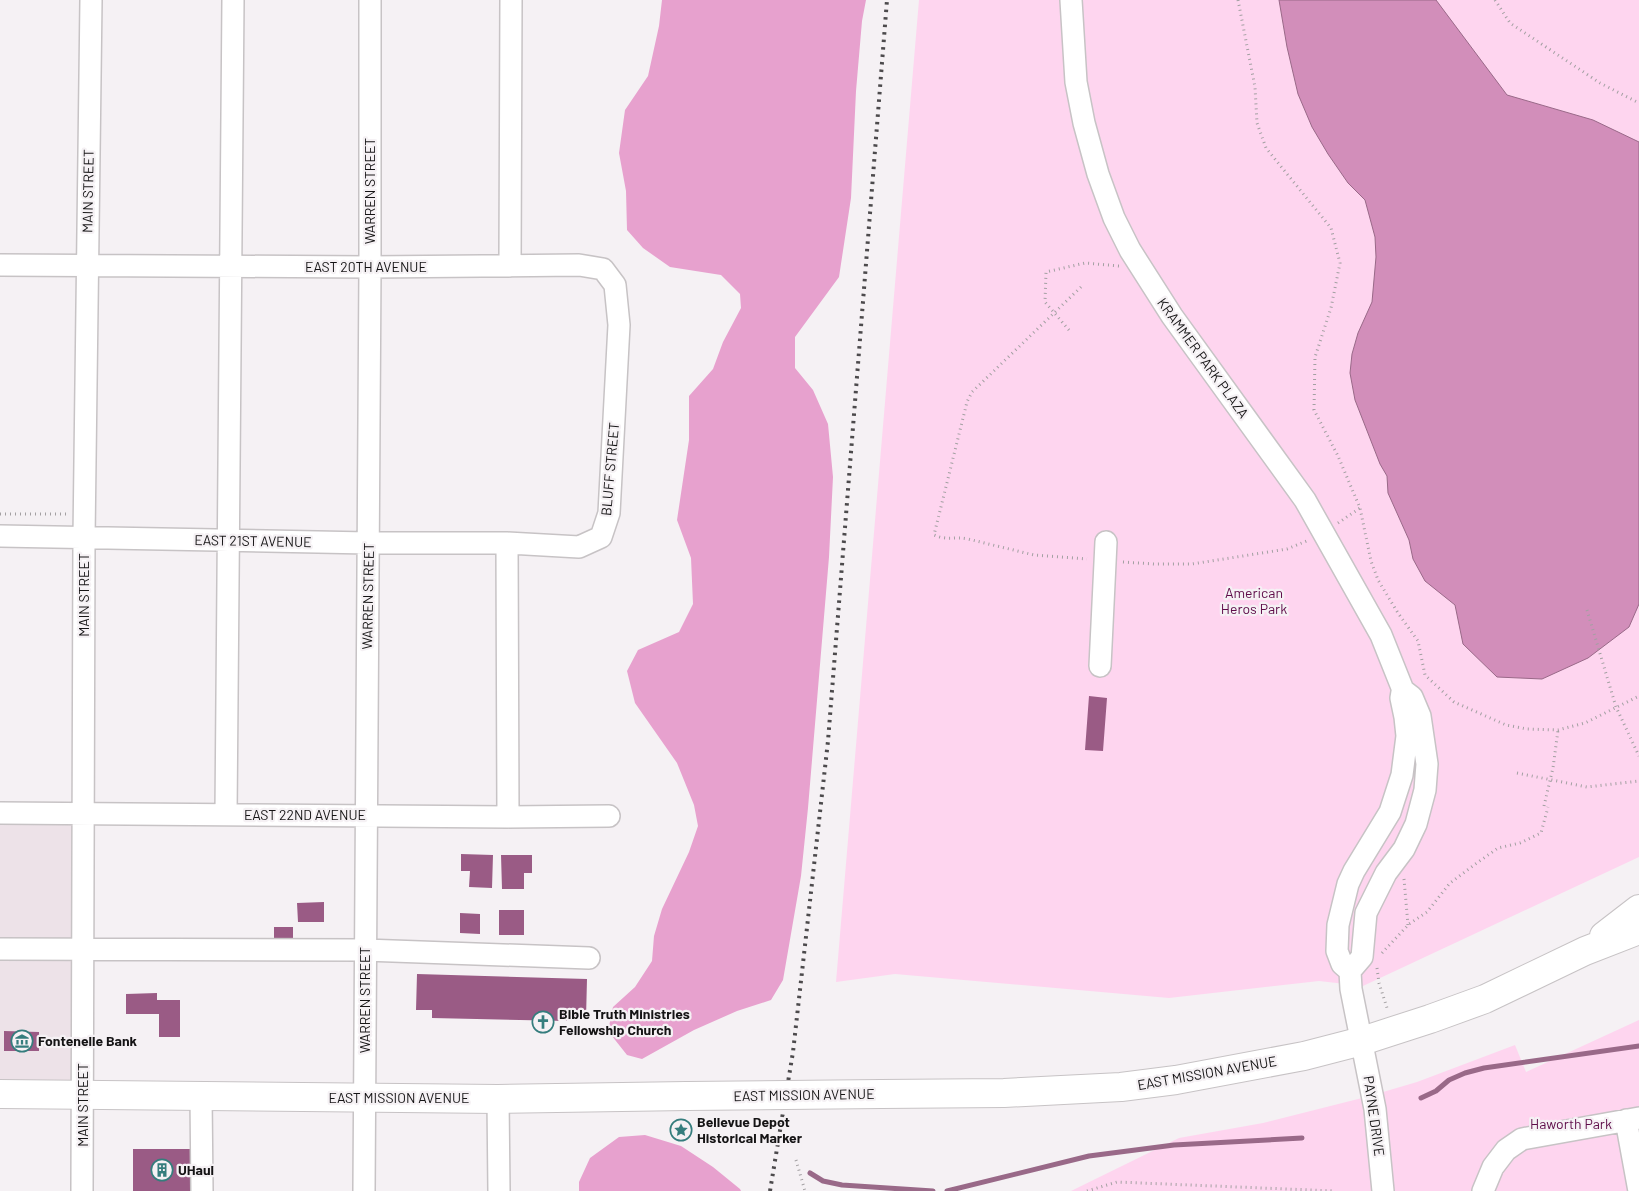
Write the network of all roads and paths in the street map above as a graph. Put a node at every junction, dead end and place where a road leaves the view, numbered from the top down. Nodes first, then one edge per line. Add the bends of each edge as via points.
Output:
1 (91, 0) edge
2 (233, 0) edge
3 (370, 0) edge
4 (511, 0) edge
5 (1070, 0) edge
6 (1238, 0) edge
7 (1495, 0) edge
8 (1639, 103) edge
9 (1135, 259) junction
10 (0, 265) edge
11 (87, 266) junction
12 (230, 266) junction
13 (510, 266) junction
14 (370, 267) junction
15 (1081, 287) dead end
16 (1054, 313) junction
17 (1069, 330) dead end
18 (616, 393) joint
19 (1360, 508) junction
20 (0, 514) edge
21 (84, 514) junction
22 (1324, 532) junction
23 (0, 536) edge
24 (84, 538) junction
25 (229, 540) junction
26 (368, 543) junction
27 (507, 543) junction
28 (1106, 552) junction
29 (1587, 610) dead end
30 (1100, 666) dead end
31 (1403, 690) junction
32 (1639, 696) edge
33 (1616, 707) junction
34 (1558, 730) junction
35 (1639, 756) edge
36 (1517, 773) dead end
37 (1550, 779) junction
38 (1639, 781) edge
39 (0, 813) edge
40 (84, 813) junction
41 (226, 814) junction
42 (366, 815) junction
43 (609, 816) dead end
44 (508, 817) junction
45 (1362, 856) junction
46 (1386, 873) junction
47 (1639, 909) edge
48 (1639, 930) edge
49 (0, 949) edge
50 (84, 950) junction
51 (365, 950) junction
52 (1585, 951) junction
53 (589, 958) dead end
54 (1379, 959) dead end
55 (1377, 964) dead end
56 (1350, 971) junction
57 (1387, 1008) dead end
58 (1362, 1041) junction
59 (0, 1094) edge
60 (83, 1095) junction
61 (202, 1096) junction
62 (365, 1098) junction
63 (498, 1099) junction
64 (1632, 1119) edge
65 (796, 1160) dead end
66 (82, 1191) edge
67 (202, 1191) edge
68 (364, 1191) edge
69 (499, 1191) edge
70 (805, 1191) edge
71 (1087, 1191) edge
72 (1335, 1191) edge
73 (1383, 1191) edge
74 (1483, 1191) edge
75 (1639, 1191) edge

1 - 11 street, MAIN STREET
2 - 12 street
3 - 14 street, WARREN STREET
4 - 13 street
5 - 9 street, KRAMMER PARK PLAZA via 1076,82 1084,123 1107,200
6 - 19 path via 1255,87 1257,123 1266,148 1331,228 1340,263 1331,308 1315,356 1314,410
7 - 8 path via 1510,23 1600,83
9 - 16 path via 1126,266 1085,263 1046,272 1045,302
9 - 22 street, KRAMMER PARK PLAZA via 1172,316 1305,500
10 - 11 street, EAST 20TH AVENUE
11 - 12 street, EAST 20TH AVENUE
11 - 21 street, MAIN STREET
12 - 14 street, EAST 20TH AVENUE
12 - 25 street
13 - 14 street, EAST 20TH AVENUE
13 - 18 street, EAST 20TH AVENUE via 579,265 603,269 615,285 618,317
14 - 26 street, WARREN STREET
15 - 16 path
16 - 17 path
16 - 28 path via 972,392 934,535 949,540 959,537 1034,555
18 - 27 street, BLUFF STREET via 610,513 601,537 580,547
19 - 22 path
19 - 34 path via 1378,580 1418,641 1425,675 1454,702 1506,725
20 - 21 path
21 - 24 street, MAIN STREET
22 - 28 path via 1287,549 1192,564 1154,564
22 - 31 street, KRAMMER PARK PLAZA via 1381,635
23 - 24 street, EAST 21ST AVENUE
24 - 25 street, EAST 21ST AVENUE
24 - 40 street, MAIN STREET
25 - 26 street, EAST 21ST AVENUE
25 - 41 street
26 - 27 street, EAST 21ST AVENUE
26 - 42 street, WARREN STREET
27 - 44 street
28 - 30 street
29 - 33 path
31 - 45 street, KRAMMER PARK PLAZA via 1401,698 1407,736 1402,774 1390,812
31 - 46 street, KRAMMER PARK PLAZA via 1412,697 1420,716 1427,764 1425,790 1416,824
32 - 33 path
33 - 34 path via 1585,723
33 - 35 path
34 - 37 path
36 - 37 path
37 - 38 path via 1587,787
37 - 54 path via 1541,833 1520,843 1498,848 1474,865 1444,890 1427,912 1409,924
39 - 40 street, EAST 22ND AVENUE
40 - 41 street, EAST 22ND AVENUE
40 - 50 street, MAIN STREET
41 - 42 street, EAST 22ND AVENUE
42 - 44 street, EAST 22ND AVENUE
42 - 51 street, WARREN STREET
43 - 44 street, EAST 22ND AVENUE
45 - 46 street
45 - 56 street, KRAMMER PARK PLAZA via 1348,884 1338,925 1337,951 1342,964
46 - 56 street, KRAMMER PARK PLAZA via 1366,913 1362,957
47 - 52 main road, EAST MISSION AVENUE
48 - 52 main road, EAST MISSION AVENUE
49 - 50 street
50 - 51 street
50 - 60 street, MAIN STREET
51 - 53 street
51 - 62 street, WARREN STREET
52 - 58 main road, EAST MISSION AVENUE via 1485,999
55 - 57 path
56 - 58 street, KRAMMER PARK PLAZA
58 - 63 main road, EAST MISSION AVENUE, bridge via 1231,1070 1121,1087 1004,1093
58 - 73 street, PAYNE DRIVE via 1375,1109
59 - 60 main road, EAST MISSION AVENUE
60 - 61 main road, EAST MISSION AVENUE
60 - 66 street, MAIN STREET
61 - 62 main road, EAST MISSION AVENUE
61 - 67 street
62 - 63 main road, EAST MISSION AVENUE
62 - 68 street, WARREN STREET
63 - 69 street
64 - 74 street via 1522,1139 1506,1150 1493,1168
64 - 75 street
65 - 70 path
71 - 72 path via 1117,1182

